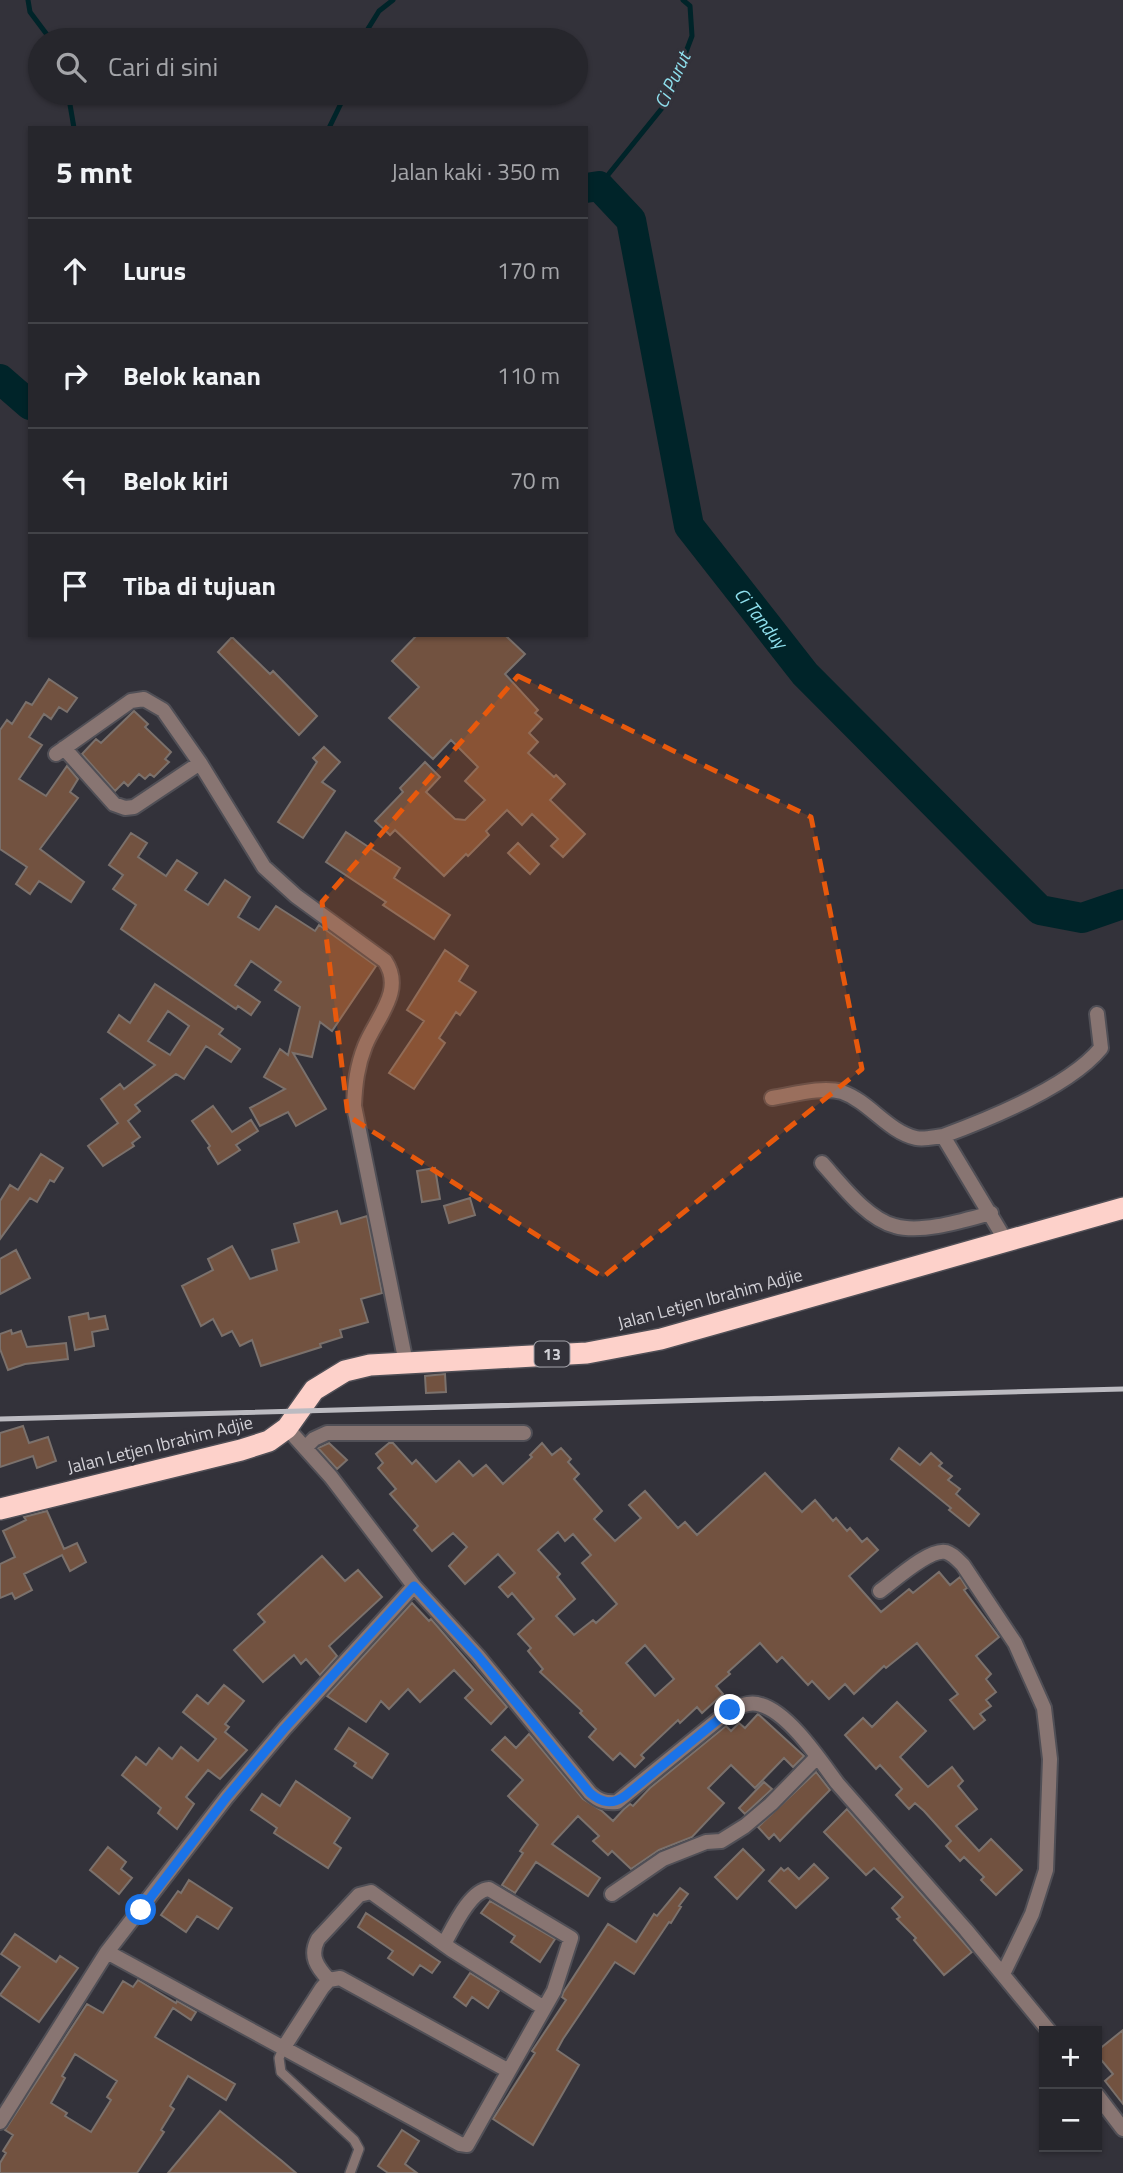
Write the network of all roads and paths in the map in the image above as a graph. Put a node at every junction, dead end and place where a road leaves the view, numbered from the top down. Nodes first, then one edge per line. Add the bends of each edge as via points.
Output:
1 (200, 763) junction
2 (1097, 1014) dead end
3 (772, 1098) dead end
4 (943, 1136) junction
5 (822, 1163) dead end
6 (1123, 1208) edge
7 (991, 1213) junction
8 (1006, 1241) junction
9 (406, 1363) junction
10 (287, 1428) junction
11 (524, 1433) dead end
12 (305, 1448) junction
13 (0, 1509) edge
14 (414, 1586) junction
15 (880, 1591) dead end
16 (817, 1757) junction
17 (612, 1894) dead end
18 (444, 1944) junction
19 (107, 1952) junction
20 (1003, 1974) junction
21 (329, 1980) junction
22 (544, 2008) junction
23 (1045, 2026) edge
24 (284, 2048) junction
25 (509, 2071) junction
26 (1102, 2101) edge
27 (0, 2122) edge
28 (1121, 2123) edge
29 (350, 2173) edge

1 - 1 street via 163,710 144,699 131,701 60,751 114,804 125,808 134,807
1 - 9 street via 264,867 385,961 391,971 392,993 355,1076 355,1106
2 - 4 street via 1101,1048 1089,1063 1007,1109
3 - 4 street via 841,1092 902,1133 919,1139
4 - 7 street
5 - 7 street via 856,1201 895,1226 937,1227
6 - 8 highway, Jalan Letjen Ibrahim Adjie / 13
7 - 8 street
8 - 9 highway, Jalan Letjen Ibrahim Adjie / 13 via 661,1339 587,1353
9 - 10 highway, Jalan Letjen Ibrahim Adjie / 13 via 345,1371 314,1390
10 - 12 street
10 - 13 highway, Jalan Letjen Ibrahim Adjie / 13 via 269,1441 242,1450
11 - 12 street via 327,1433
12 - 14 street
14 - 16 street via 598,1800 617,1802 730,1710 745,1704 761,1704 782,1717
14 - 19 street via 226,1798
15 - 20 street via 933,1553 953,1555 1015,1643 1044,1708 1050,1759 1046,1871 1032,1914
16 - 17 street via 746,1826 721,1841 663,1859
16 - 20 street
18 - 21 street via 377,1894 365,1892 314,1947 318,1968
18 - 22 street
18 - 22 street via 482,1889 571,1938
19 - 24 street
19 - 27 street
20 - 23 street
21 - 24 street
21 - 25 street via 340,1978
22 - 25 street
24 - 25 street via 467,2145
24 - 29 lane via 278,2065 281,2072 359,2149
26 - 28 street

